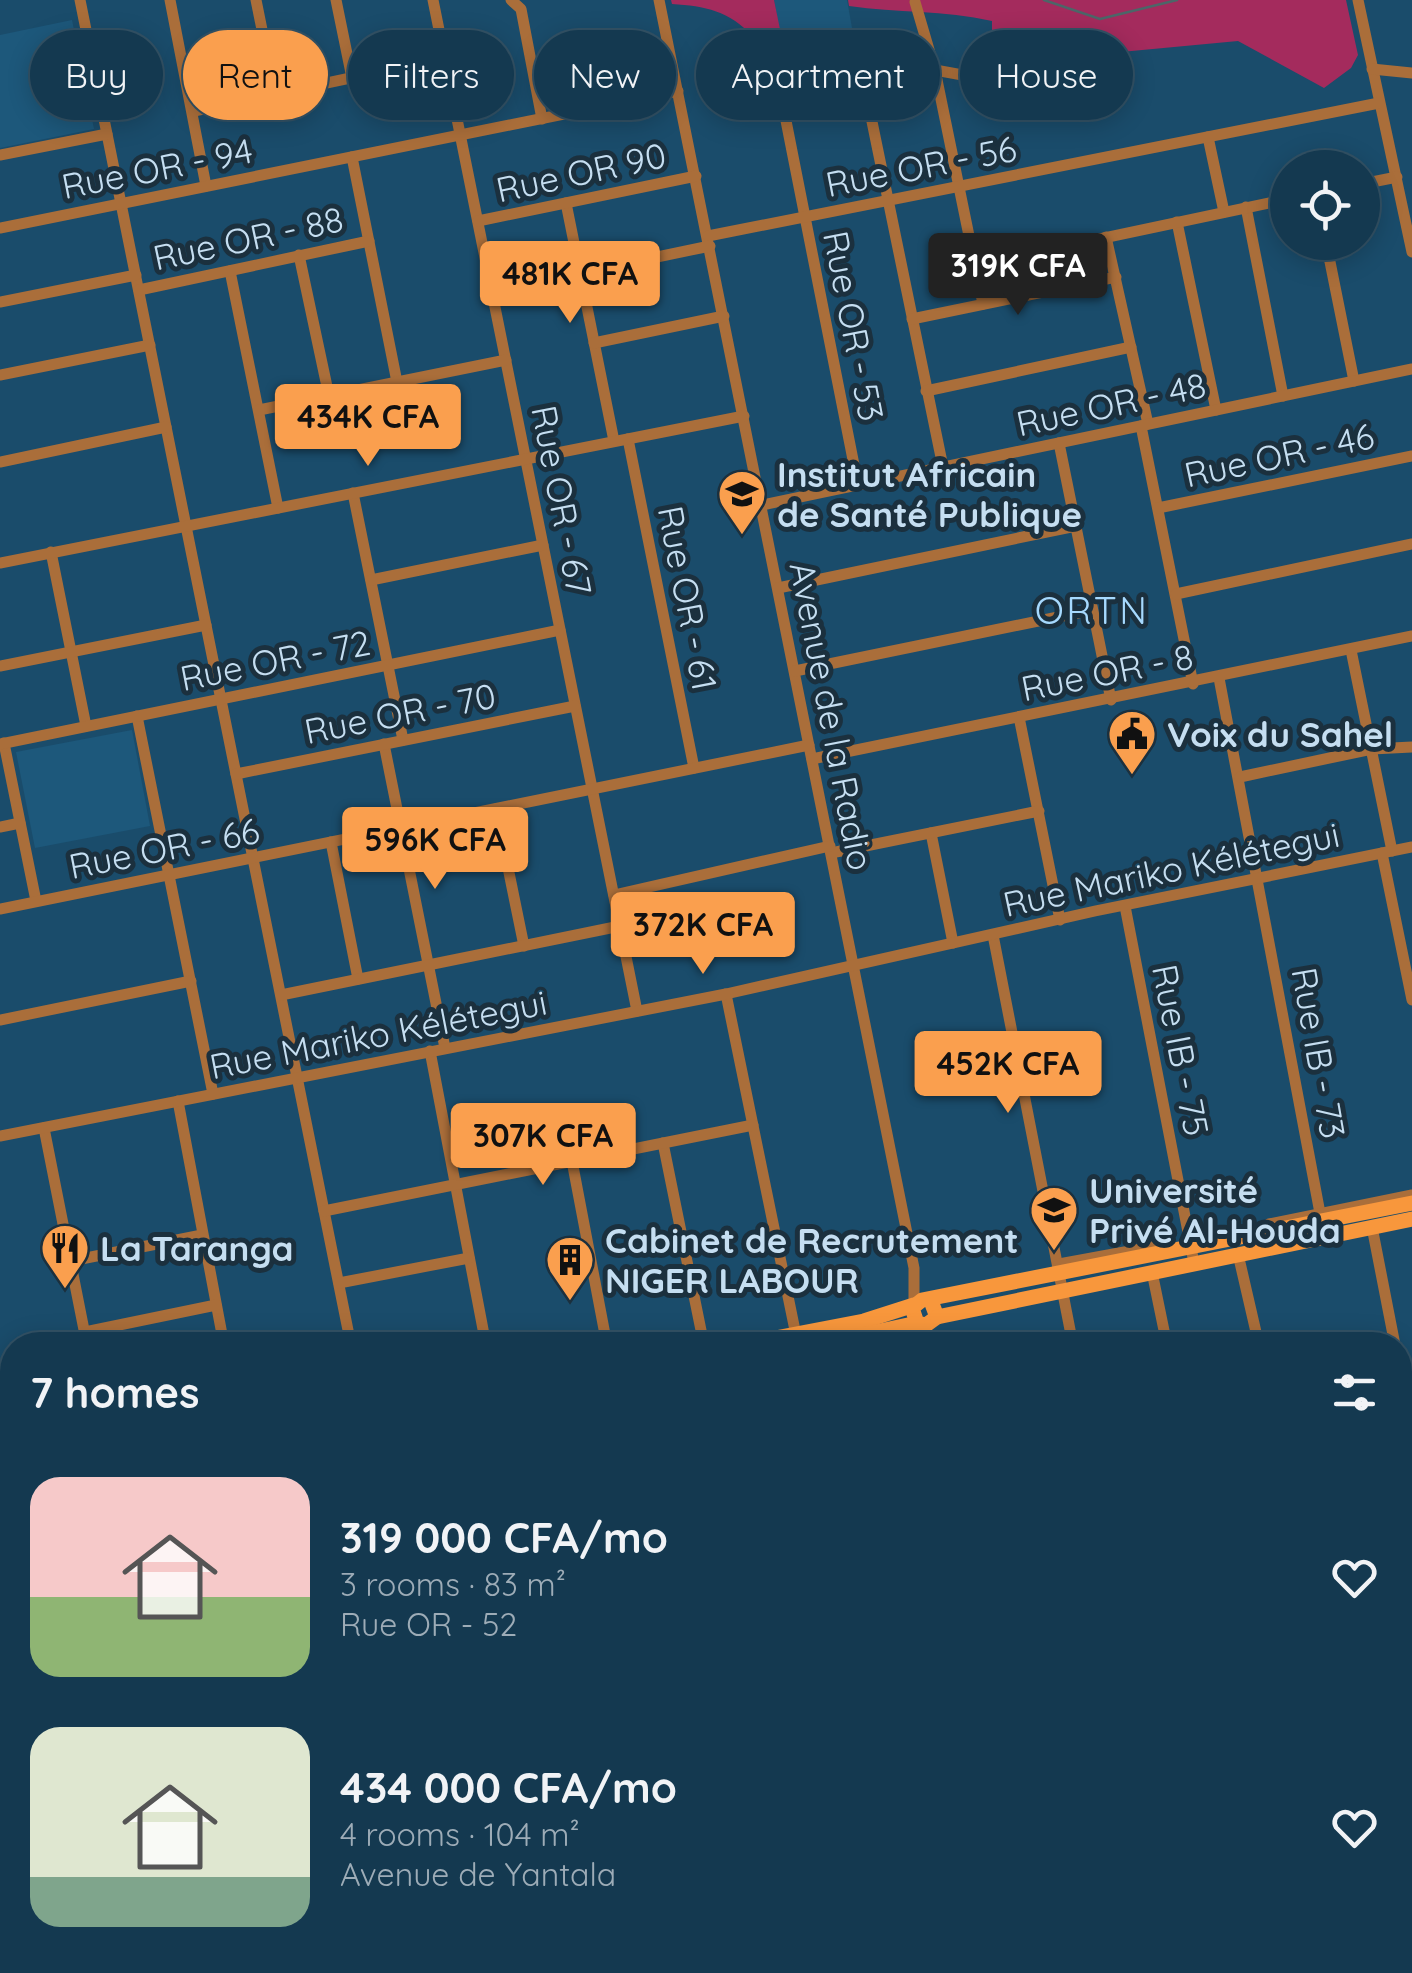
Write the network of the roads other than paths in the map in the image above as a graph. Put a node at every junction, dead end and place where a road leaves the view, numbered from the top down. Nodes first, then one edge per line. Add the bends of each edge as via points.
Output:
1 (80, 0) edge
2 (170, 0) edge
3 (256, 0) edge
4 (336, 0) edge
5 (433, 0) edge
6 (660, 0) edge
7 (1358, 0) edge
8 (915, 2) edge
9 (516, 4) edge
10 (262, 30) edge
11 (439, 30) edge
12 (923, 30) edge
13 (348, 58) edge
14 (183, 60) edge
15 (1372, 69) junction
16 (1412, 73) edge
17 (534, 84) edge
18 (678, 91) joint
19 (940, 99) edge
20 (1380, 103) junction
21 (195, 120) edge
22 (457, 120) edge
23 (537, 120) edge
24 (785, 120) edge
25 (872, 120) edge
26 (107, 134) junction
27 (460, 135) junction
28 (1208, 137) junction
29 (0, 155) edge
30 (352, 157) junction
31 (696, 176) junction
32 (1396, 178) junction
33 (1380, 181) edge
34 (206, 186) junction
35 (958, 186) junction
36 (1406, 193) edge
37 (888, 200) junction
38 (566, 203) junction
39 (1270, 203) edge
40 (121, 204) junction
41 (1246, 208) junction
42 (1224, 212) junction
43 (804, 217) junction
44 (478, 221) junction
45 (1177, 222) junction
46 (0, 228) edge
47 (1106, 237) junction
48 (369, 241) junction
49 (709, 241) junction
50 (1412, 252) edge
51 (299, 256) junction
52 (1330, 260) edge
53 (976, 265) junction
54 (230, 270) junction
55 (580, 273) junction
56 (136, 275) junction
57 (1116, 278) junction
58 (138, 290) junction
59 (0, 302) edge
60 (984, 304) junction
61 (724, 316) junction
62 (912, 319) junction
63 (594, 343) junction
64 (150, 345) junction
65 (1131, 347) junction
66 (506, 360) junction
67 (1412, 369) edge
68 (0, 375) edge
69 (1354, 381) junction
70 (397, 382) junction
71 (926, 391) junction
72 (329, 396) junction
73 (1284, 396) junction
74 (259, 410) junction
75 (1216, 410) junction
76 (744, 416) junction
77 (1145, 425) junction
78 (166, 427) junction
79 (621, 440) junction
80 (1059, 443) junction
81 (1412, 456) edge
82 (526, 459) junction
83 (0, 462) edge
84 (943, 467) junction
85 (858, 485) junction
86 (354, 493) junction
87 (762, 505) junction
88 (278, 508) junction
89 (1158, 508) junction
90 (186, 526) junction
91 (1076, 526) junction
92 (1412, 544) edge
93 (543, 545) junction
94 (51, 552) junction
95 (0, 562) edge
96 (371, 580) junction
97 (778, 588) junction
98 (1176, 594) junction
99 (1092, 610) junction
100 (206, 625) junction
101 (560, 630) junction
102 (1412, 636) edge
103 (1351, 650) junction
104 (72, 652) junction
105 (388, 665) junction
106 (0, 666) edge
107 (795, 672) junction
108 (1218, 678) junction
109 (1194, 684) junction
110 (221, 699) junction
111 (1111, 700) junction
112 (575, 706) junction
113 (137, 716) junction
114 (1019, 716) junction
115 (86, 726) junction
116 (404, 740) junction
117 (2, 743) edge
118 (384, 744) junction
119 (809, 745) junction
120 (1412, 747) edge
121 (1372, 750) junction
122 (812, 759) junction
123 (694, 768) junction
124 (236, 774) junction
125 (1240, 776) junction
126 (592, 789) junction
127 (496, 808) junction
128 (1038, 811) junction
129 (20, 823) junction
130 (0, 827) edge
131 (401, 828) junction
132 (931, 832) junction
133 (330, 842) junction
134 (1412, 847) edge
135 (831, 850) junction
136 (1386, 852) junction
137 (253, 858) junction
138 (169, 874) junction
139 (1258, 879) junction
140 (614, 895) junction
141 (36, 902) junction
142 (1125, 906) junction
143 (0, 909) edge
144 (1060, 920) junction
145 (620, 926) junction
146 (993, 935) junction
147 (953, 943) junction
148 (524, 946) junction
149 (428, 965) junction
150 (856, 965) junction
151 (358, 979) junction
152 (191, 981) junction
153 (726, 994) junction
154 (281, 995) junction
155 (1412, 1000) edge
156 (637, 1011) junction
157 (0, 1020) edge
158 (445, 1048) junction
159 (430, 1051) junction
160 (297, 1077) junction
161 (214, 1094) junction
162 (178, 1101) junction
163 (754, 1125) junction
164 (44, 1128) junction
165 (0, 1136) edge
166 (663, 1143) junction
167 (572, 1162) junction
168 (455, 1184) junction
169 (1412, 1194) edge
170 (1412, 1204) edge
171 (324, 1210) junction
172 (1412, 1219) edge
173 (1323, 1224) junction
174 (1372, 1227) junction
175 (202, 1235) junction
176 (1192, 1251) junction
177 (1238, 1254) junction
178 (470, 1258) junction
179 (71, 1261) junction
180 (1152, 1272) junction
181 (1060, 1276) junction
182 (339, 1283) junction
183 (216, 1306) junction
184 (927, 1308) junction
185 (85, 1332) edge
186 (114, 1332) edge
187 (221, 1332) edge
188 (348, 1332) edge
189 (484, 1332) edge
190 (605, 1332) edge
191 (701, 1332) edge
192 (796, 1332) edge
193 (826, 1332) edge
194 (873, 1332) edge
195 (1071, 1332) edge
196 (1164, 1332) edge
197 (1256, 1332) edge
198 (1392, 1332) edge

1 - 26 street
2 - 14 street
3 - 10 street
4 - 13 street
5 - 11 street, Rue OR - 67
6 - 18 street, Avenue de la Radio
7 - 15 street
8 - 12 street
9 - 17 street
15 - 16 street
15 - 20 street
18 - 31 street, Avenue de la Radio
19 - 35 street
20 - 28 street, Rue OR - 56
20 - 32 street
21 - 34 street
22 - 27 street, Rue OR - 67
23 - 27 street, Rue OR - 94
24 - 43 street, Rue OR - 53
25 - 37 street
26 - 29 street
26 - 40 street
27 - 30 street, Rue OR - 94
27 - 44 street, Rue OR - 67
28 - 35 street, Rue OR - 56
28 - 42 street
30 - 34 street, Rue OR - 94
30 - 48 street
31 - 38 street, Rue OR 90
31 - 49 street, Avenue de la Radio
32 - 33 street
32 - 36 street
34 - 40 street, Rue OR - 94
35 - 37 street, Rue OR - 56
35 - 53 street
36 - 50 street
37 - 43 street, Rue OR - 56
37 - 62 street
38 - 44 street, Rue OR 90
38 - 55 street, Rue OR - 61
39 - 41 street
40 - 46 street, Rue OR - 94
40 - 56 street
41 - 42 street
41 - 73 street
42 - 45 street
43 - 49 street, Rue OR - 56
43 - 85 street, Rue OR - 53
44 - 66 street, Rue OR - 67
45 - 47 street
45 - 75 street
47 - 53 street
47 - 57 street
48 - 51 street, Rue OR - 88
48 - 70 street
49 - 55 street, Rue OR - 56
49 - 61 street, Avenue de la Radio
51 - 54 street, Rue OR - 88
51 - 72 street
52 - 69 street
53 - 60 street
54 - 58 street, Rue OR - 88
54 - 74 street
55 - 63 street, Rue OR - 61
56 - 58 street
56 - 59 street
57 - 60 street
57 - 65 street
58 - 64 street
60 - 62 street
61 - 63 street
61 - 76 street, Avenue de la Radio
62 - 71 street
63 - 79 street, Rue OR - 61
64 - 68 street
64 - 78 street
65 - 71 street
65 - 77 street
66 - 70 street
66 - 82 street, Rue OR - 67
67 - 69 street, Rue OR - 48
69 - 73 street, Rue OR - 48
70 - 72 street
71 - 84 street
72 - 74 street
73 - 75 street, Rue OR - 48
74 - 88 street
75 - 77 street, Rue OR - 48
76 - 79 street
76 - 87 street, Avenue de la Radio
77 - 80 street, Rue OR - 48
77 - 89 street
78 - 83 street
78 - 90 street
79 - 82 street
79 - 123 street, Rue OR - 61
80 - 84 street, Rue OR - 48
80 - 91 street
81 - 89 street, Rue OR - 46
82 - 86 street
82 - 93 street, Rue OR - 67
84 - 85 street, Rue OR - 48
85 - 87 street, Rue OR - 48
86 - 88 street
86 - 96 street
87 - 97 street, Avenue de la Radio
88 - 90 street
89 - 98 street
90 - 94 street
90 - 100 street
91 - 97 street
91 - 99 street
92 - 98 street
93 - 96 street
93 - 101 street, Rue OR - 67
94 - 95 street
94 - 104 street
96 - 105 street
97 - 107 street, Avenue de la Radio
98 - 109 street
99 - 107 street
99 - 111 street
100 - 104 street
100 - 110 street
101 - 105 street, Rue OR - 72
101 - 112 street, Rue OR - 67
102 - 103 street, Rue OR - 8
103 - 108 street, Rue OR - 8
103 - 121 street
104 - 106 street
104 - 115 street
105 - 110 street, Rue OR - 72
105 - 116 street
107 - 119 street, Avenue de la Radio
108 - 109 street, Rue OR - 8
108 - 125 street, Rue IB - 73
109 - 111 street, Rue OR - 8
110 - 113 street, Rue OR - 72
110 - 124 street
111 - 114 street, Rue OR - 8
112 - 116 street, Rue OR - 70
112 - 126 street, Rue OR - 67
113 - 115 street, Rue OR - 72
113 - 138 street
114 - 122 street, Rue OR - 8
114 - 128 street
115 - 117 street, Rue OR - 72
116 - 118 street, Rue OR - 70
117 - 129 street
118 - 124 street, Rue OR - 70
118 - 131 street
119 - 122 street, Avenue de la Radio
119 - 123 street, Rue OR - 66
120 - 121 street
121 - 125 street
121 - 136 street
122 - 135 street, Avenue de la Radio
123 - 126 street, Rue OR - 66
124 - 137 street
125 - 139 street, Rue IB - 73
126 - 127 street, Rue OR - 66
126 - 140 street, Rue OR - 67
127 - 131 street, Rue OR - 66
127 - 148 street
128 - 132 street
128 - 144 street
129 - 130 street
129 - 141 street
131 - 133 street, Rue OR - 66
131 - 149 street
132 - 135 street
132 - 147 street
133 - 137 street, Rue OR - 66
133 - 151 street
134 - 136 street, Rue Mariko Kélétegui
135 - 140 street
135 - 150 street, Avenue de la Radio
136 - 139 street, Rue Mariko Kélétegui
136 - 155 street
137 - 138 street, Rue OR - 66
137 - 154 street
138 - 141 street, Rue OR - 66
138 - 152 street
139 - 142 street, Rue Mariko Kélétegui
139 - 173 street, Rue IB - 73
140 - 145 street, Rue OR - 67
141 - 143 street, Rue OR - 66
142 - 144 street, Rue Mariko Kélétegui
142 - 176 street, Rue IB - 75
144 - 146 street, Rue Mariko Kélétegui
145 - 148 street
145 - 156 street, Rue OR - 67
146 - 147 street, Rue Mariko Kélétegui
146 - 181 street
147 - 150 street, Rue Mariko Kélétegui
148 - 149 street
149 - 151 street
149 - 158 street
150 - 153 street, Rue Mariko Kélétegui
150 - 184 street, Avenue de la Radio
151 - 154 street
152 - 157 street
152 - 161 street
153 - 156 street, Rue Mariko Kélétegui
153 - 163 street
154 - 160 street
156 - 158 street, Rue Mariko Kélétegui
158 - 159 street, Rue Mariko Kélétegui
159 - 160 street, Rue Mariko Kélétegui
159 - 168 street
160 - 161 street, Rue Mariko Kélétegui
160 - 171 street
161 - 162 street, Rue Mariko Kélétegui
162 - 164 street, Rue Mariko Kélétegui
162 - 175 street
163 - 166 street
163 - 192 street
164 - 165 street, Rue Mariko Kélétegui
164 - 179 street
166 - 167 street
166 - 191 street
167 - 168 street
167 - 190 street
168 - 171 street
168 - 178 street
169 - 173 street
170 - 173 main road
171 - 182 street
172 - 174 main road
173 - 174 main road
173 - 176 main road
173 - 177 main road
174 - 198 street
175 - 179 street
175 - 183 street
176 - 177 main road
176 - 180 main road
176 - 181 main road
177 - 197 street
178 - 182 street
178 - 189 street
179 - 185 street
180 - 181 main road
180 - 196 street
181 - 184 main road
181 - 195 street
182 - 188 street
183 - 186 street
183 - 187 street
184 - 193 main road
184 - 194 main road via 912,1316 917,1322

